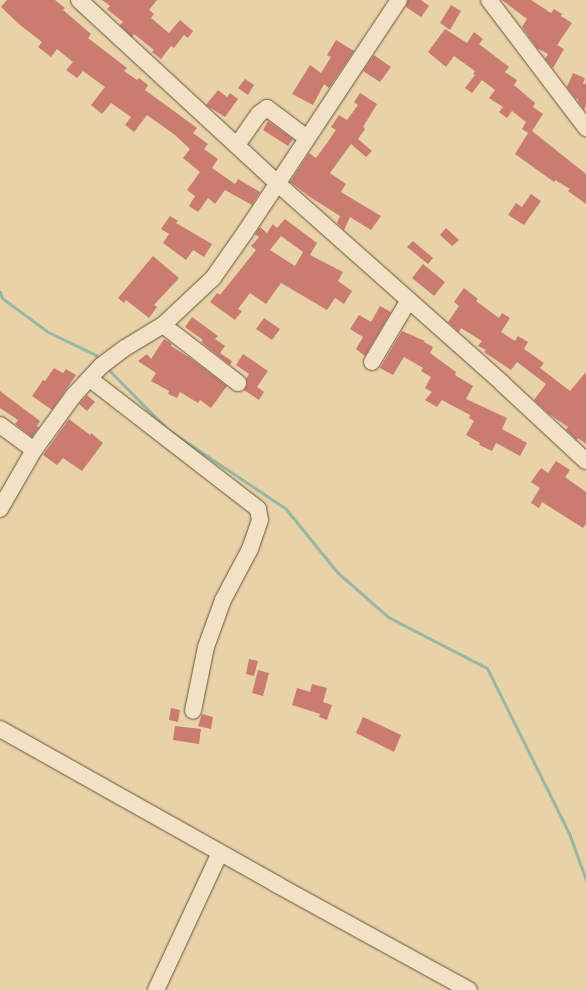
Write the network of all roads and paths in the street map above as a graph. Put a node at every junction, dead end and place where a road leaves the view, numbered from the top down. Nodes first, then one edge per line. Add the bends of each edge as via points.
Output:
1 (79, 0) edge
2 (399, 0) edge
3 (489, 0) edge
4 (586, 128) edge
5 (307, 138) junction
6 (237, 145) junction
7 (277, 183) junction
8 (409, 300) junction
9 (163, 325) junction
10 (372, 362) dead end
11 (90, 379) junction
12 (238, 383) dead end
13 (0, 425) edge
14 (34, 450) junction
15 (586, 461) edge
16 (0, 510) edge
17 (193, 711) dead end
18 (0, 729) edge
19 (220, 853) junction
20 (156, 990) edge
21 (469, 990) edge

1 - 6 street
2 - 5 street
3 - 4 street
5 - 6 street via 267,108 259,114
5 - 7 street
6 - 7 street
7 - 8 street
7 - 9 street via 212,278
8 - 10 street
8 - 15 street
9 - 11 street via 125,348
9 - 12 street
11 - 14 street via 74,395
11 - 17 street via 258,509 260,520 250,549 223,600 206,646
13 - 14 street
14 - 16 street
18 - 19 street
19 - 20 street
19 - 21 street

